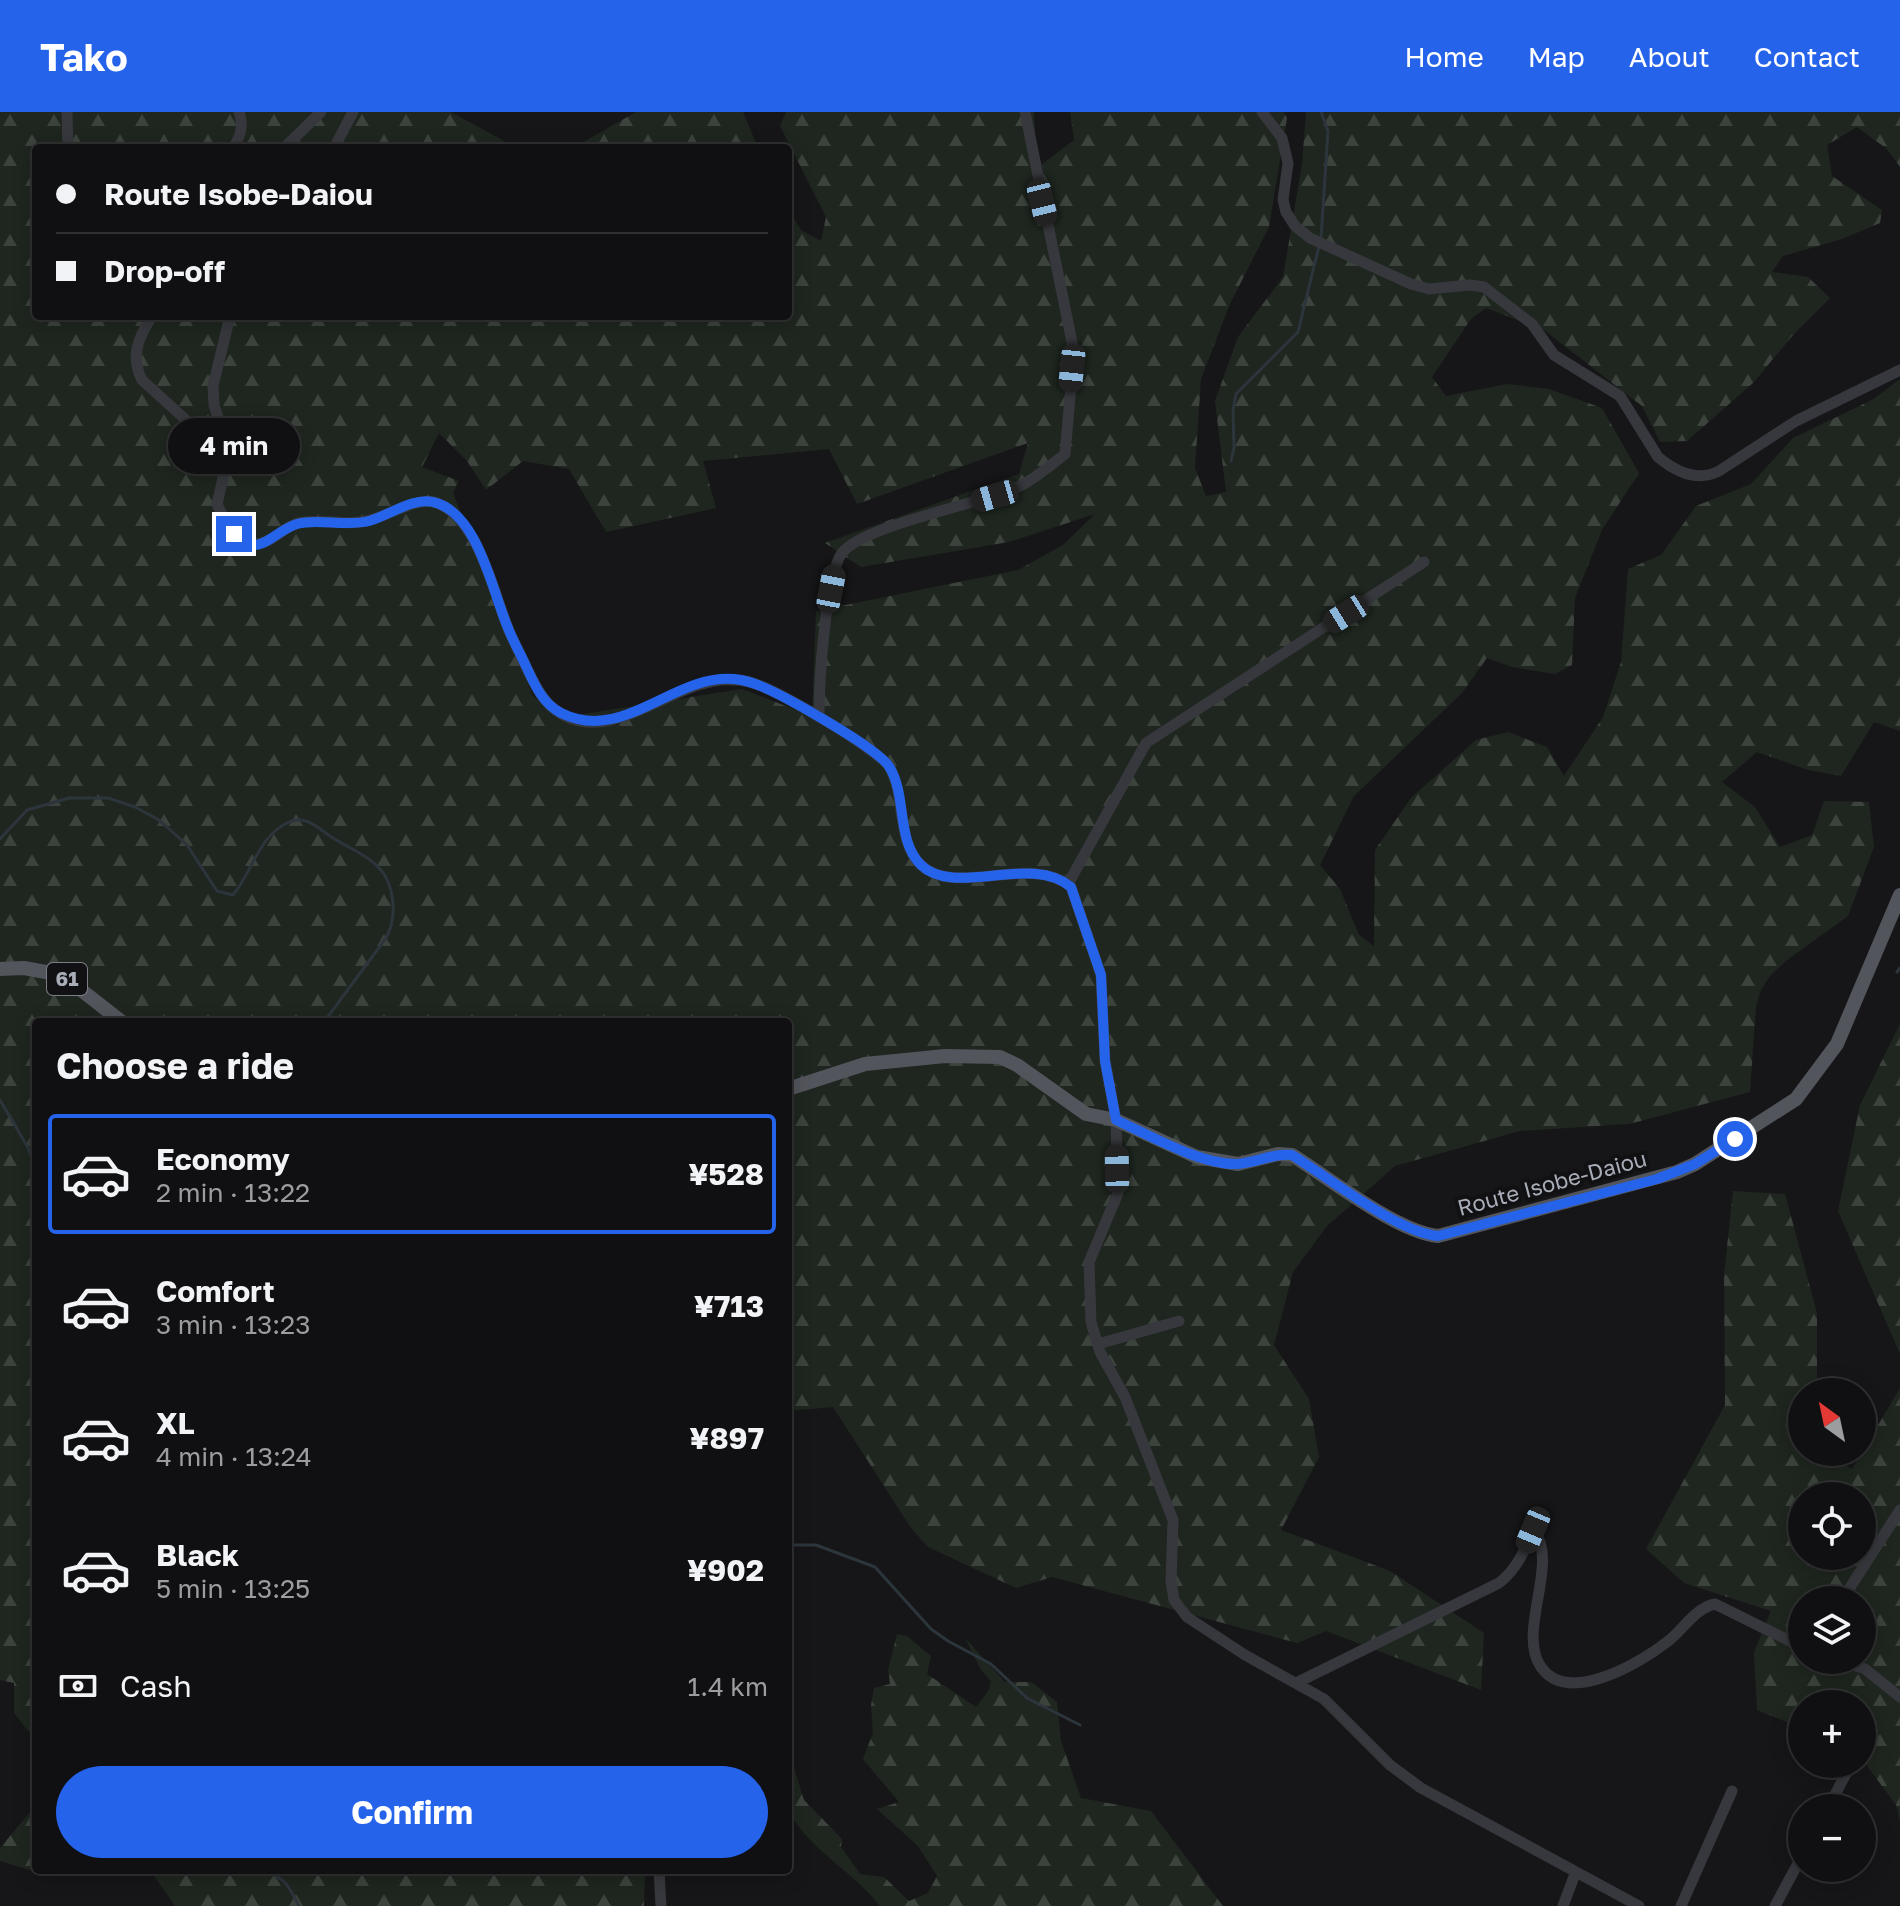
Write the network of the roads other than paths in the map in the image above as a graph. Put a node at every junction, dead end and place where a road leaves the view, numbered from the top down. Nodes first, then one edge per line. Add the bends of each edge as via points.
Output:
1 (67, 112) edge
2 (239, 112) edge
3 (321, 112) edge
4 (353, 112) edge
5 (1025, 112) edge
6 (1262, 112) edge
7 (68, 144) edge
8 (236, 144) edge
9 (288, 144) edge
10 (336, 144) edge
11 (150, 320) edge
12 (229, 320) edge
13 (1900, 370) edge
14 (229, 459) junction
15 (1424, 562) dead end
16 (819, 717) junction
17 (1068, 884) junction
18 (1900, 895) edge
19 (0, 969) edge
20 (117, 1018) edge
21 (792, 1088) edge
22 (1116, 1120) junction
23 (1179, 1321) dead end
24 (1098, 1344) junction
25 (1900, 1510) edge
26 (1851, 1586) edge
27 (1788, 1640) edge
28 (1871, 1674) edge
29 (1296, 1683) junction
30 (1900, 1697) edge
31 (1732, 1791) dead end
32 (659, 1874) edge
33 (1575, 1874) junction
34 (1788, 1882) edge
35 (661, 1906) edge
36 (1563, 1906) edge
37 (1639, 1906) edge
38 (1681, 1906) edge
39 (1775, 1906) edge

1 - 7 street
2 - 8 street via 242,123
3 - 9 street
4 - 10 street
5 - 16 street via 1074,352 1065,454 1020,486 874,533 847,548 831,589
6 - 13 street via 1282,138 1288,163 1283,200 1295,226 1310,238 1411,284 1429,289 1484,287 1532,324 1554,355 1620,396 1658,457 1698,478 1719,471 1796,421
11 - 14 street via 135,351 142,380
12 - 14 street via 213,386
14 - 16 street via 217,504 234,534 252,546 300,523 370,521 428,501 450,511 481,554 535,686 564,714 597,723 643,710 701,683 732,679 760,685
15 - 17 street via 1146,743
16 - 17 street via 890,766 907,843 922,866 943,876 1044,873
17 - 22 street via 1101,975 1103,1046
18 - 22 main road, Route Isobe-Daiou via 1837,1044 1796,1099 1695,1164 1657,1179 1438,1236 1421,1235 1292,1155 1238,1164 1197,1157
19 - 20 main road, 61 via 62,975
21 - 22 main road, Route Isobe-Daiou via 865,1064 1000,1057 1086,1114
22 - 24 street via 1118,1193 1089,1262 1091,1322
23 - 24 street
24 - 29 street via 1125,1397 1173,1520 1174,1600 1187,1617
25 - 26 street
27 - 29 street via 1715,1604 1652,1653 1620,1670 1586,1683 1552,1678 1537,1662 1534,1623 1543,1556 1533,1530 1523,1555 1499,1583
28 - 30 street
29 - 33 street via 1324,1699 1390,1765 1421,1788
31 - 38 street
32 - 35 street
33 - 36 street
33 - 37 street
34 - 39 street

